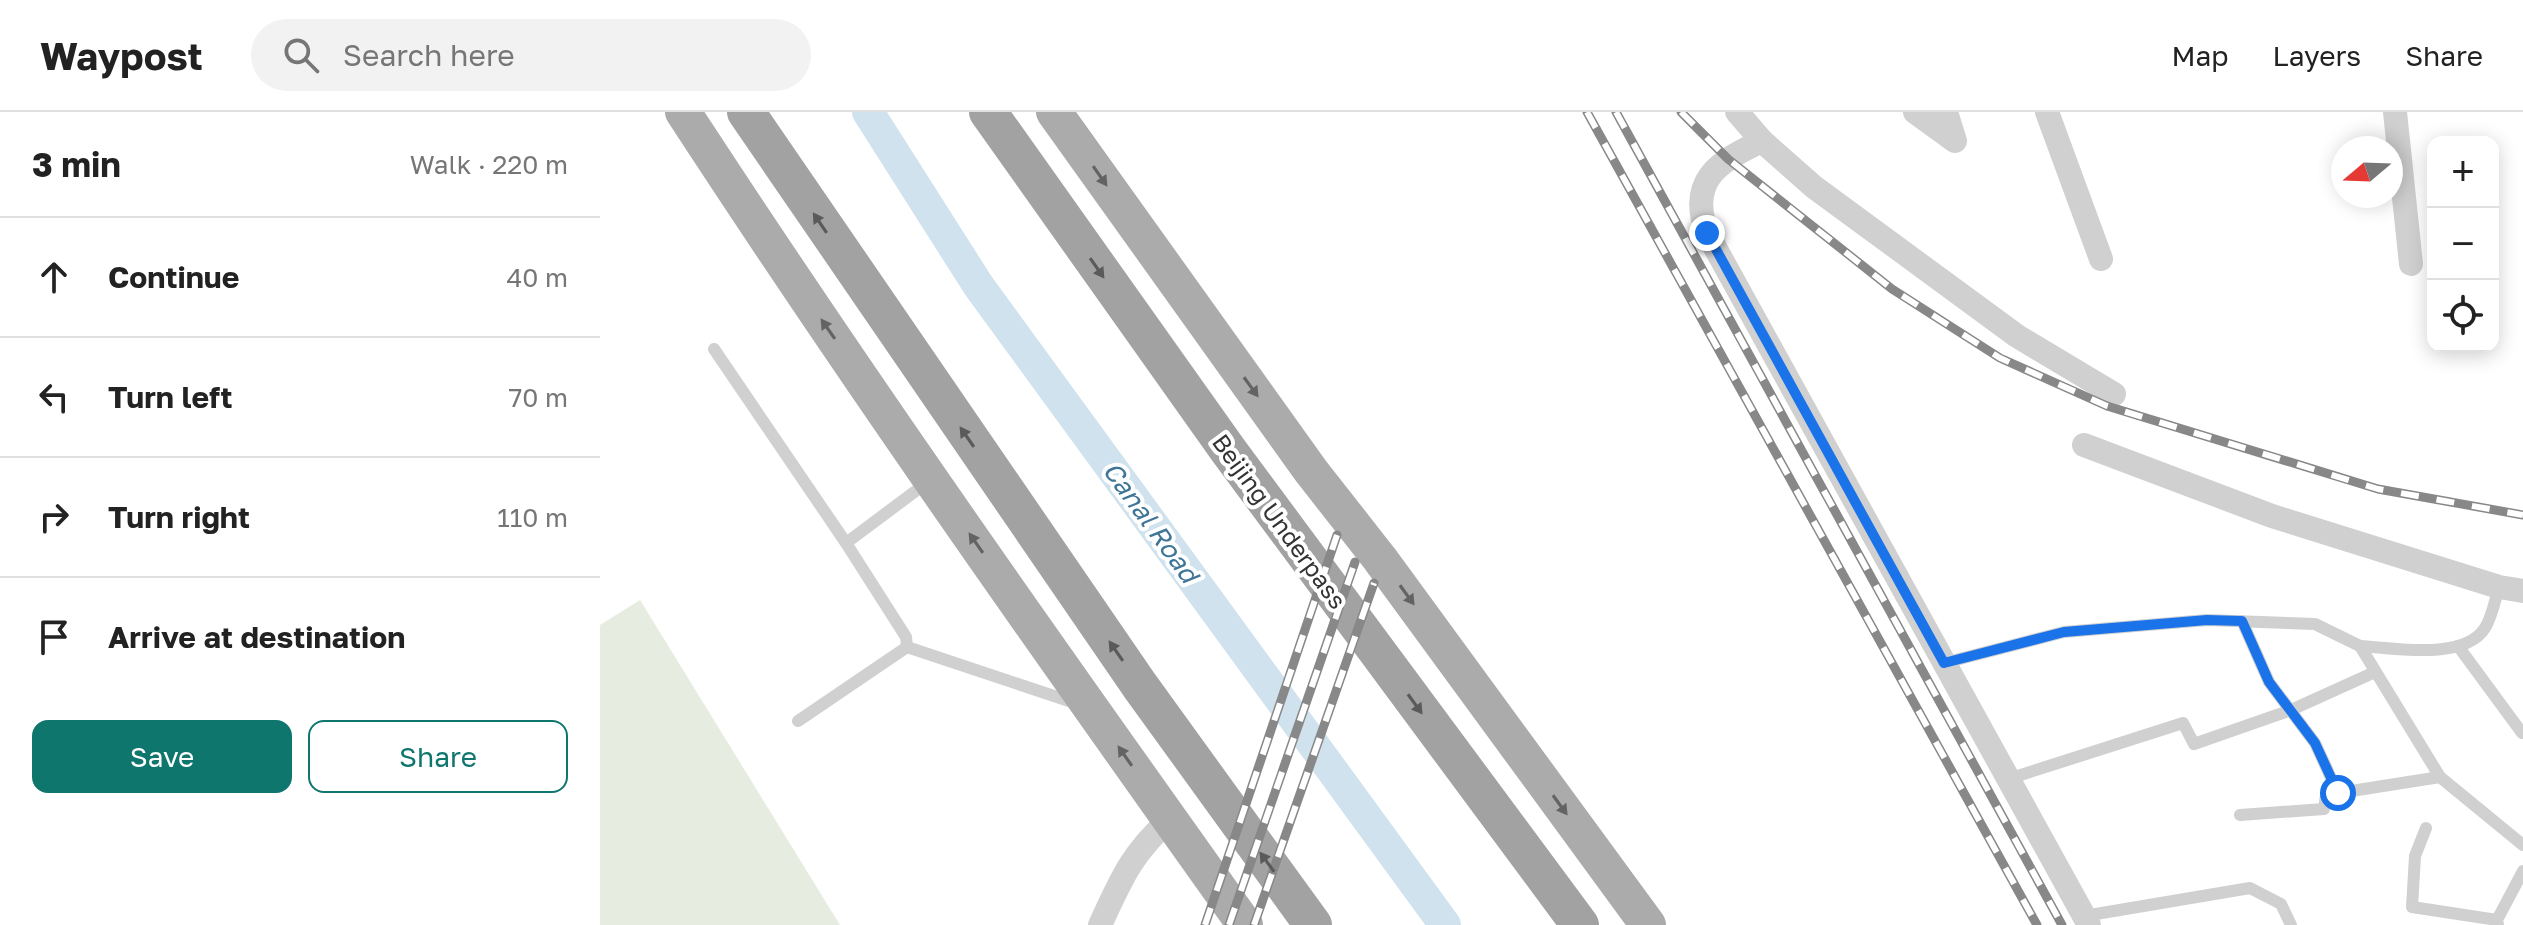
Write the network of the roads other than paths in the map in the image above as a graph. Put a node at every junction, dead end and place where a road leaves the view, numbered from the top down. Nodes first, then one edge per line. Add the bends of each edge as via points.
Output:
1 (683, 112) edge
2 (746, 112) edge
3 (988, 112) edge
4 (1054, 112) edge
5 (1737, 112) edge
6 (1915, 112) edge
7 (1946, 112) edge
8 (2047, 112) edge
9 (2395, 112) edge
10 (1762, 141) junction
11 (2101, 259) dead end
12 (2411, 264) dead end
13 (714, 349) dead end
14 (2114, 394) dead end
15 (2084, 445) dead end
16 (931, 479) junction
17 (846, 543) junction
18 (2499, 587) junction
19 (2523, 591) edge
20 (2242, 621) junction
21 (2360, 646) junction
22 (2458, 646) junction
23 (907, 647) junction
24 (1944, 663) junction
25 (2375, 672) junction
26 (1092, 709) junction
27 (2291, 710) junction
28 (798, 721) dead end
29 (2522, 733) edge
30 (2440, 777) junction
31 (2008, 779) junction
32 (2338, 793) junction
33 (2240, 815) dead end
34 (1169, 820) junction
35 (2426, 828) dead end
36 (2523, 845) edge
37 (2523, 871) edge
38 (2086, 920) edge
39 (2497, 922) edge
40 (1100, 925) edge
41 (1245, 925) edge
42 (1313, 925) edge
43 (1580, 925) edge
44 (1648, 925) edge
45 (2291, 925) edge

16 -> 1 main road
42 -> 2 highway via 1140,686
3 -> 43 highway, Beijing Underpass via 1228,450
4 -> 44 main road via 1311,471
5 - 10 street
6 - 7 street via 1955,141
8 - 11 street
9 - 12 street
10 - 14 street via 1814,187 2017,336
10 - 24 street via 1711,173 1701,190 1699,212
13 - 17 lane
15 - 18 street via 2272,516
16 - 17 lane
26 -> 16 main road
17 - 23 lane via 901,626
18 - 19 street
18 - 22 lane via 2487,626 2476,639
20 - 21 lane via 2315,624
20 - 24 lane via 2064,632
20 - 27 lane via 2269,682
21 - 22 lane
21 - 25 lane
22 - 29 lane
23 - 26 lane
23 - 28 lane
24 - 31 street
25 - 27 lane
25 - 30 lane
34 -> 26 main road
27 - 31 lane via 2194,744 2183,723
27 - 32 lane via 2315,743
30 - 32 lane
30 - 36 lane
31 - 38 street
32 - 33 lane via 2326,795 2324,809
34 - 40 street via 1128,864
34 - 41 main road
35 - 39 lane via 2415,856 2412,907
37 - 39 lane
38 - 45 lane via 2250,888 2281,904

